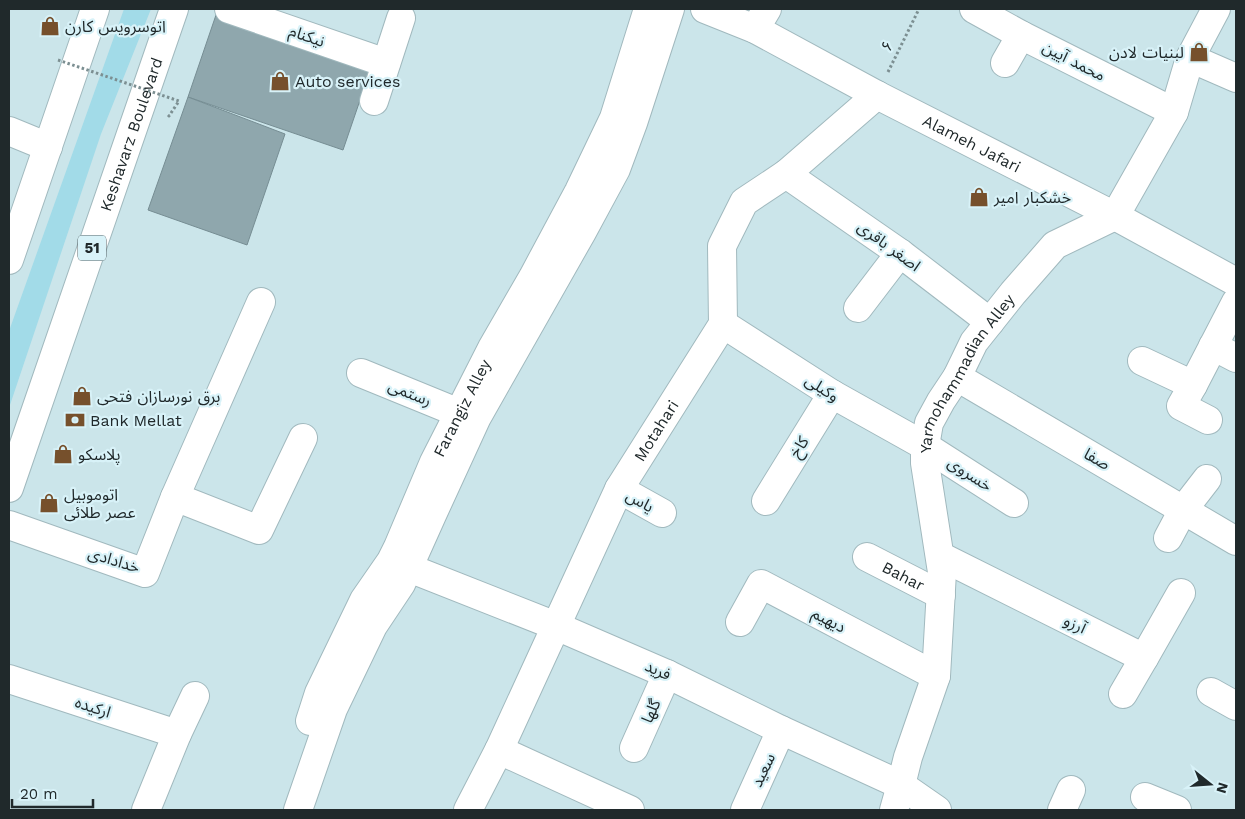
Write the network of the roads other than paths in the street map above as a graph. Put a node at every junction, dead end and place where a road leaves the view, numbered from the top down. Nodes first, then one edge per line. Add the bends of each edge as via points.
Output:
1 (95, 9) edge
2 (174, 9) edge
3 (229, 9) edge
4 (648, 9) edge
5 (670, 9) edge
6 (705, 9) edge
7 (1216, 9) edge
8 (990, 13) edge
9 (401, 18) dead end
10 (761, 19) edge
11 (1021, 35) junction
12 (1190, 58) junction
13 (386, 63) junction
14 (1005, 63) dead end
15 (1236, 78) edge
16 (877, 95) junction
17 (374, 101) dead end
18 (1174, 112) junction
19 (9, 131) edge
20 (48, 147) junction
21 (786, 174) junction
22 (1115, 216) junction
23 (900, 253) junction
24 (9, 260) edge
25 (1236, 282) edge
26 (261, 302) dead end
27 (1236, 302) edge
28 (858, 308) dead end
29 (990, 322) junction
30 (723, 324) junction
31 (1213, 346) junction
32 (1236, 358) edge
33 (1142, 361) dead end
34 (361, 373) dead end
35 (957, 377) junction
36 (1192, 385) junction
37 (832, 394) junction
38 (460, 413) junction
39 (1208, 420) dead end
40 (303, 438) dead end
41 (925, 446) junction
42 (1207, 479) dead end
43 (9, 488) edge
44 (618, 489) junction
45 (175, 497) junction
46 (766, 501) dead end
47 (1014, 503) dead end
48 (1183, 510) junction
49 (662, 513) dead end
50 (9, 525) edge
51 (1168, 538) dead end
52 (1236, 541) edge
53 (940, 556) junction
54 (867, 557) dead end
55 (409, 568) junction
56 (1181, 593) dead end
57 (941, 595) junction
58 (740, 622) dead end
59 (556, 626) junction
60 (1144, 658) junction
61 (667, 674) junction
62 (936, 676) junction
63 (9, 679) edge
64 (1211, 692) dead end
65 (1124, 694) dead end
66 (195, 696) dead end
67 (1236, 706) edge
68 (781, 730) junction
69 (177, 734) junction
70 (634, 748) dead end
71 (499, 750) junction
72 (1145, 797) dead end
73 (898, 798) edge
74 (146, 810) edge
75 (282, 810) edge
76 (298, 810) edge
77 (468, 810) edge
78 (630, 810) edge
79 (745, 810) edge
80 (937, 810) edge
81 (1177, 810) edge

1 - 20 street
2 - 43 street, Keshavarz Boulevard / 51
3 - 13 street, نیکنام
4 - 38 street, Farangiz Alley via 614,118 579,191 492,348
5 - 55 street via 616,168 477,417
6 - 10 street, Alameh Jafari
7 - 12 street
8 - 11 street, محمد آیین
9 - 13 street
10 - 16 street, Alameh Jafari
11 - 14 street
11 - 18 street, محمد آیین
12 - 15 street
12 - 18 street
13 - 17 street
16 - 21 street
16 - 22 street, Alameh Jafari
18 - 22 street
19 - 20 street
20 - 24 street
21 - 23 street, اصغر باقری
21 - 30 street via 744,202 722,246
22 - 25 street, Alameh Jafari
22 - 29 street, Yarmohammadian Alley via 1055,245
23 - 28 street
23 - 29 street, اصغر باقری
26 - 45 street, خدادادی
27 - 31 street
29 - 35 street, Yarmohammadian Alley via 974,342
30 - 37 street, وکیلی
30 - 44 street, Motahari
31 - 32 street
31 - 36 street
33 - 36 street
34 - 38 street, رستمی
35 - 41 street, Yarmohammadian Alley via 929,423
35 - 48 street, صفا
36 - 39 street via 1181,406
37 - 41 street, وکیلی
37 - 46 street, کاخ
38 - 75 street, Farangiz Alley via 434,462 391,561 364,600 319,693
40 - 45 street via 259,530
41 - 47 street, خسروی
41 - 53 street, Yarmohammadian Alley
42 - 48 street
44 - 49 street, یاس
44 - 59 street, Motahari
45 - 50 street, خدادادی via 145,572
48 - 51 street
48 - 52 street, صفا
53 - 57 street, Yarmohammadian Alley
53 - 60 street, آرزو
54 - 57 street, Bahar
55 - 59 street, فرید
55 - 76 street via 374,626 333,709
56 - 60 street
57 - 62 street, Yarmohammadian Alley
58 - 62 street, دیهیم via 761,584
59 - 61 street, فرید
59 - 71 street, Motahari
60 - 65 street
61 - 68 street, فرید
61 - 70 street, گلها
62 - 73 street, Yarmohammadian Alley via 908,757
63 - 69 street, ارکیده
64 - 67 street
66 - 69 street
68 - 73 street, فرید
68 - 79 street, سعید
69 - 74 street
71 - 77 street, Motahari
71 - 78 street
72 - 81 street
73 - 80 street, فرید

